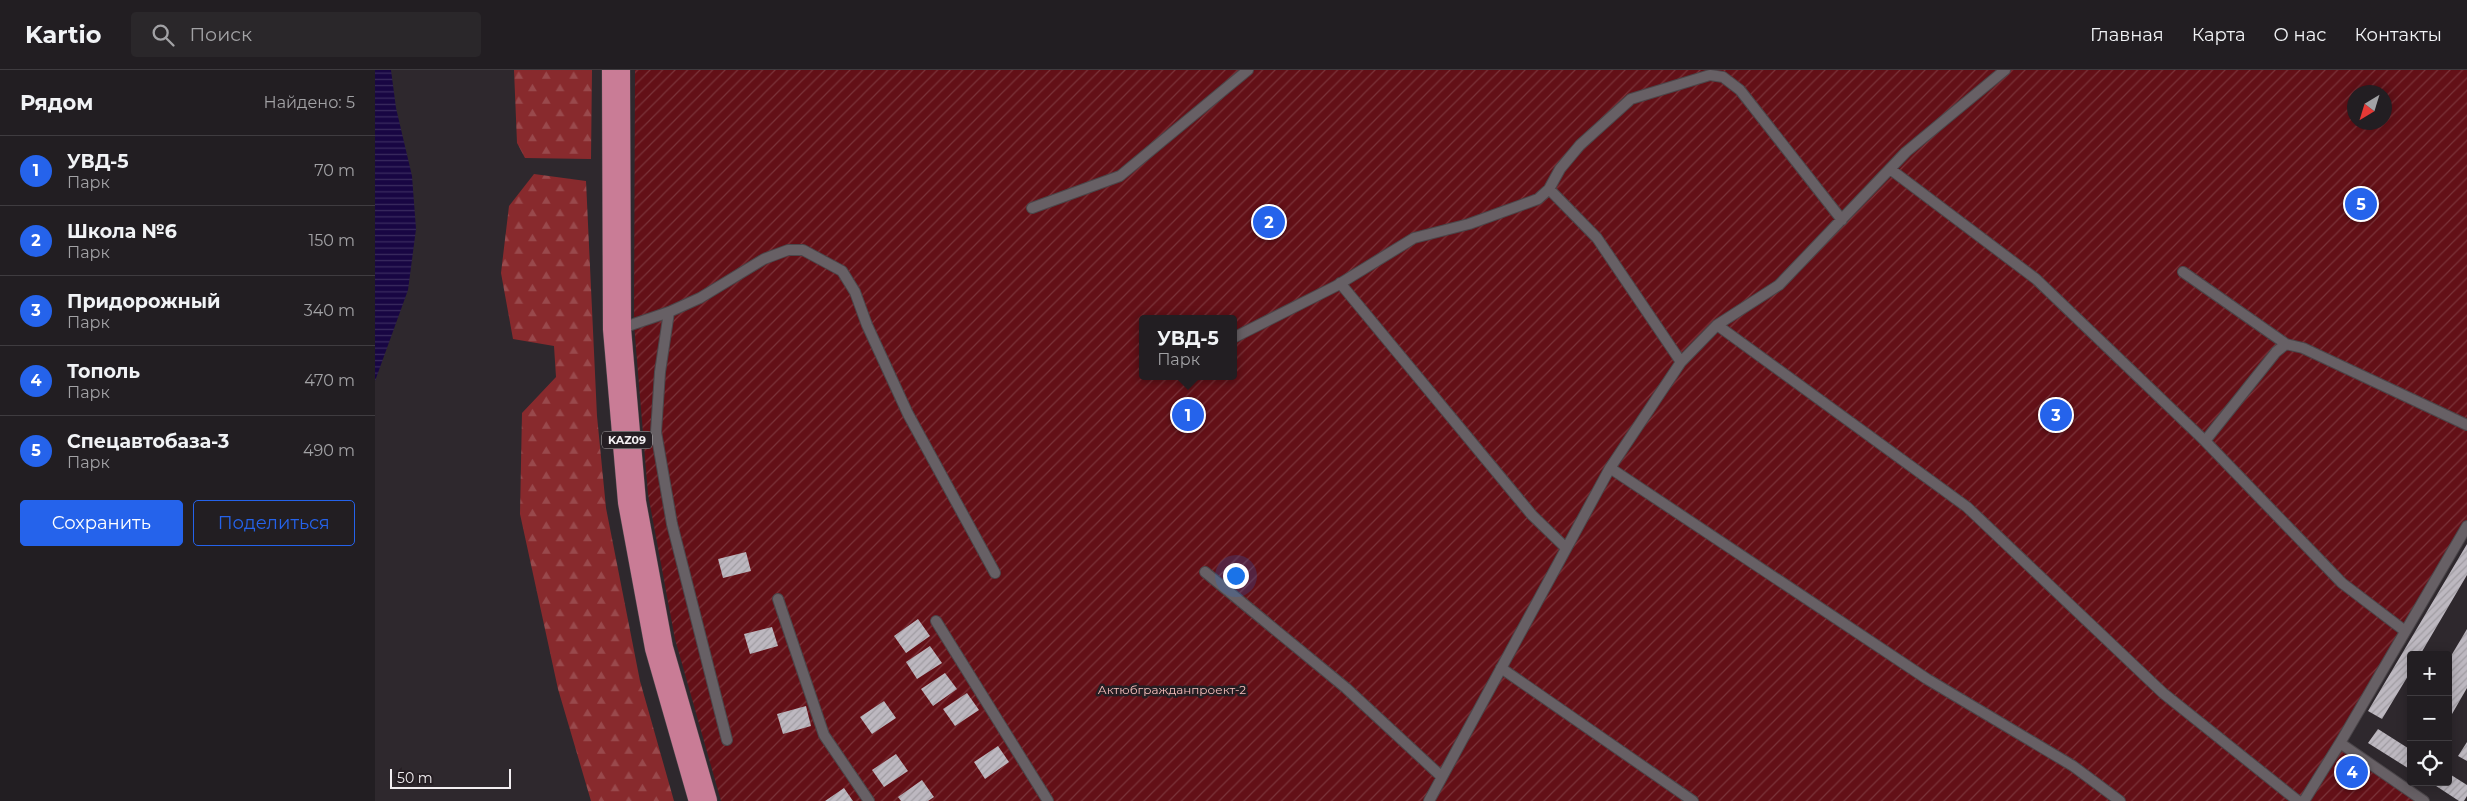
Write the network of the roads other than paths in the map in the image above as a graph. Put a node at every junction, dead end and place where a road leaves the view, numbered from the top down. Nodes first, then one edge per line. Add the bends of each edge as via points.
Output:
1 (616, 70) edge
2 (1248, 70) edge
3 (2005, 70) edge
4 (1889, 169) junction
5 (1549, 189) junction
6 (1032, 208) dead end
7 (1842, 220) junction
8 (2183, 272) dead end
9 (1340, 283) junction
10 (669, 312) junction
11 (1717, 325) junction
12 (617, 329) junction
13 (1237, 336) edge
14 (2286, 344) junction
15 (1681, 362) junction
16 (2467, 425) edge
17 (2205, 440) junction
18 (1610, 468) junction
19 (2467, 526) edge
20 (1566, 548) junction
21 (1205, 572) dead end
22 (995, 573) dead end
23 (777, 599) dead end
24 (936, 621) dead end
25 (2405, 631) junction
26 (1501, 668) junction
27 (727, 740) dead end
28 (2339, 743) junction
29 (1442, 777) junction
30 (703, 801) edge
31 (869, 801) edge
32 (1048, 801) edge
33 (1429, 801) edge
34 (1693, 801) edge
35 (2120, 801) edge
36 (2298, 801) edge
37 (2304, 801) edge
38 (2424, 801) edge

1 - 12 highway, KAZ09
2 - 6 lane via 1120,176
3 - 4 lane
4 - 7 lane
4 - 17 lane via 2036,278
5 - 7 lane via 1560,169 1581,145 1631,99 1710,75 1723,77 1740,90
5 - 9 lane via 1538,199 1521,206 1414,238
5 - 15 lane via 1597,238
7 - 11 lane via 1779,285
8 - 14 lane
9 - 13 lane
9 - 20 lane via 1532,515
10 - 12 lane
10 - 22 lane via 700,298 763,259 788,250 803,250 842,271 855,292 908,414
10 - 27 lane via 656,432 672,524
11 - 15 lane
11 - 36 lane via 1967,507 2163,693
12 - 30 highway, KAZ09 via 634,512 659,648
14 - 16 lane via 2303,348
14 - 17 lane
15 - 18 lane
17 - 25 lane via 2342,583
18 - 20 lane
18 - 35 lane via 1927,679 2073,766
19 - 25 lane
20 - 26 lane
21 - 29 lane via 1346,688
23 - 31 lane via 824,735
24 - 32 lane
25 - 28 lane
26 - 29 lane
26 - 34 lane
28 - 37 lane
28 - 38 lane
29 - 33 lane

